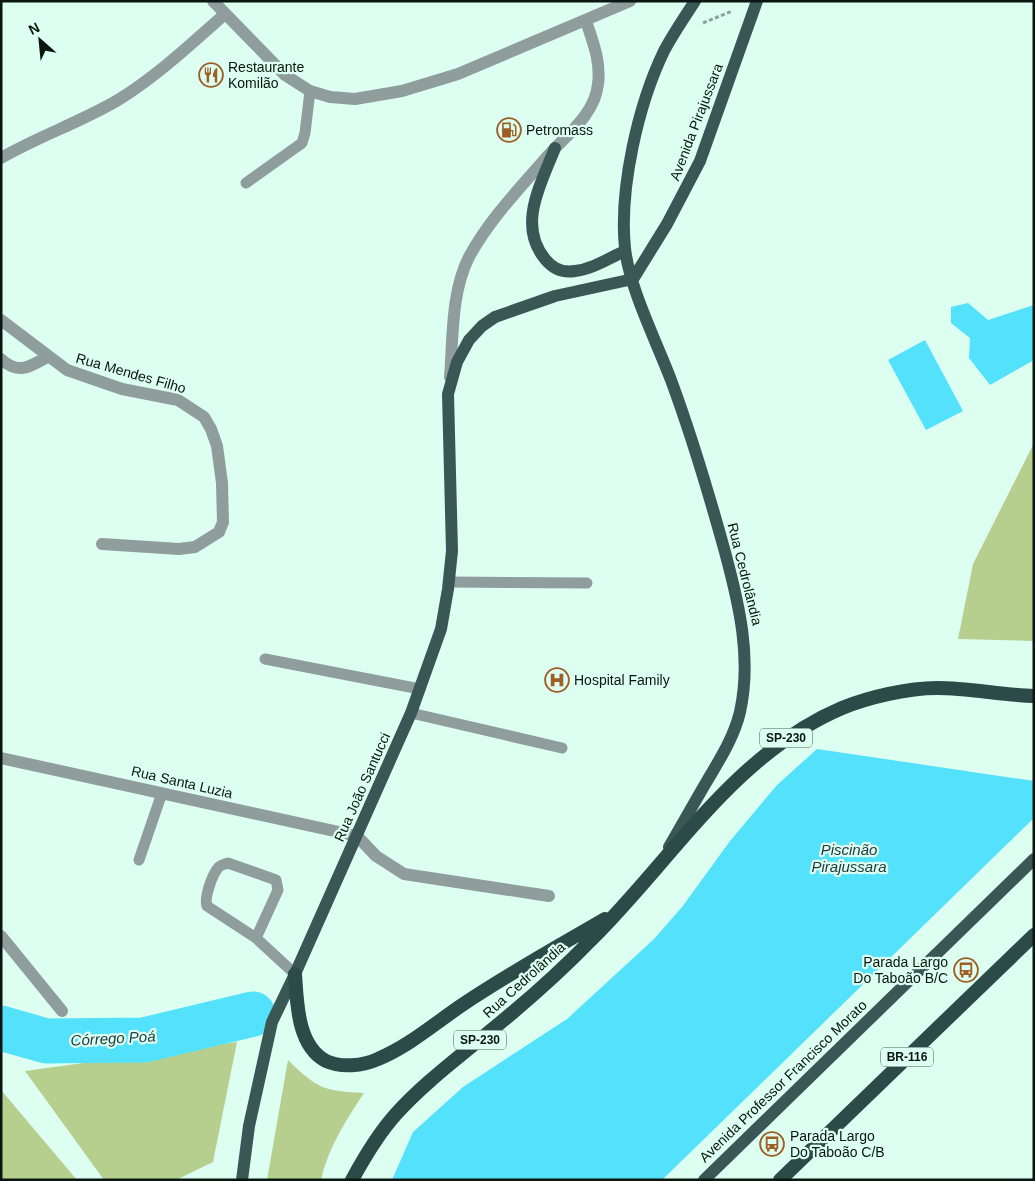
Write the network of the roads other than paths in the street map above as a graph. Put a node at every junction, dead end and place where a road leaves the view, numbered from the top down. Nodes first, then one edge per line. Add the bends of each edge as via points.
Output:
1 (213, 1) edge
2 (630, 1) edge
3 (695, 1) edge
4 (756, 1) edge
5 (225, 14) junction
6 (586, 21) junction
7 (310, 91) junction
8 (555, 148) junction
9 (1, 158) edge
10 (246, 183) dead end
11 (625, 251) junction
12 (633, 279) junction
13 (1, 320) edge
14 (47, 357) junction
15 (1, 359) edge
16 (448, 394) junction
17 (102, 544) dead end
18 (449, 582) junction
19 (587, 583) dead end
20 (265, 659) dead end
21 (420, 689) junction
22 (1034, 696) edge
23 (411, 713) junction
24 (562, 748) dead end
25 (1, 758) edge
26 (162, 793) junction
27 (357, 836) junction
28 (1034, 859) edge
29 (139, 860) dead end
30 (657, 869) junction
31 (549, 896) dead end
32 (621, 910) junction
33 (1034, 935) edge
34 (1, 936) edge
35 (256, 938) junction
36 (296, 974) junction
37 (62, 1011) dead end
38 (240, 1179) edge
39 (352, 1180) edge
40 (704, 1180) edge
41 (780, 1180) edge

1 - 5 street
2 - 6 street
3 - 11 main road via 664,53 638,130 623,214
4 - 12 main road, Avenida Pirajussara via 700,161
5 - 7 street via 285,75
5 - 9 street via 129,93
6 - 7 street via 458,74 402,91 355,99
6 - 8 street, Rua João Santucci via 598,62 598,86 580,124
7 - 10 lane via 302,143
8 - 11 main road via 532,212 531,229 538,251 551,266 574,272
8 - 16 street, Rua João Santucci via 503,207 469,258 459,285
11 - 12 main road
12 - 16 main road, Rua João Santucci via 555,296 495,317 469,340 457,362
12 - 30 main road, Rua Cedrolândia via 706,486 744,634 744,686 740,713 728,747
13 - 14 street, Rua Mendes Filho
14 - 15 street via 21,370
14 - 17 street, Rua Mendes Filho via 86,378 178,400 204,417 217,446 223,522 219,532 195,547 180,549
16 - 18 main road, Rua João Santucci via 452,551
18 - 19 lane
18 - 21 main road, Rua João Santucci via 441,629
20 - 21 lane
21 - 23 main road, Rua João Santucci
22 - 30 highway, Rua Cedrolândia / SP-230 via 936,688 882,696 843,708 795,731 760,757
23 - 24 lane
23 - 27 main road, Rua João Santucci
25 - 26 street, Rua Santa Luzia
26 - 27 street, Rua Santa Luzia
26 - 29 lane
27 - 31 street via 376,856 404,874
27 - 36 main road, Rua João Santucci
28 - 40 main road, Avenida Professor Francisco Morato
30 - 32 highway, Rua Cedrolândia / SP-230
32 - 36 highway via 463,1005 404,1046 377,1060 358,1065 327,1061 313,1048 301,1022
32 - 39 highway, Rua Cedrolândia / SP-230 via 533,996 396,1114 372,1144
33 - 41 highway, BR-116
34 - 37 street
35 - 35 lane via 278,890 276,880 228,863 222,865 216,870 206,904
35 - 36 lane
36 - 38 main road, Rua João Santucci via 272,1022

